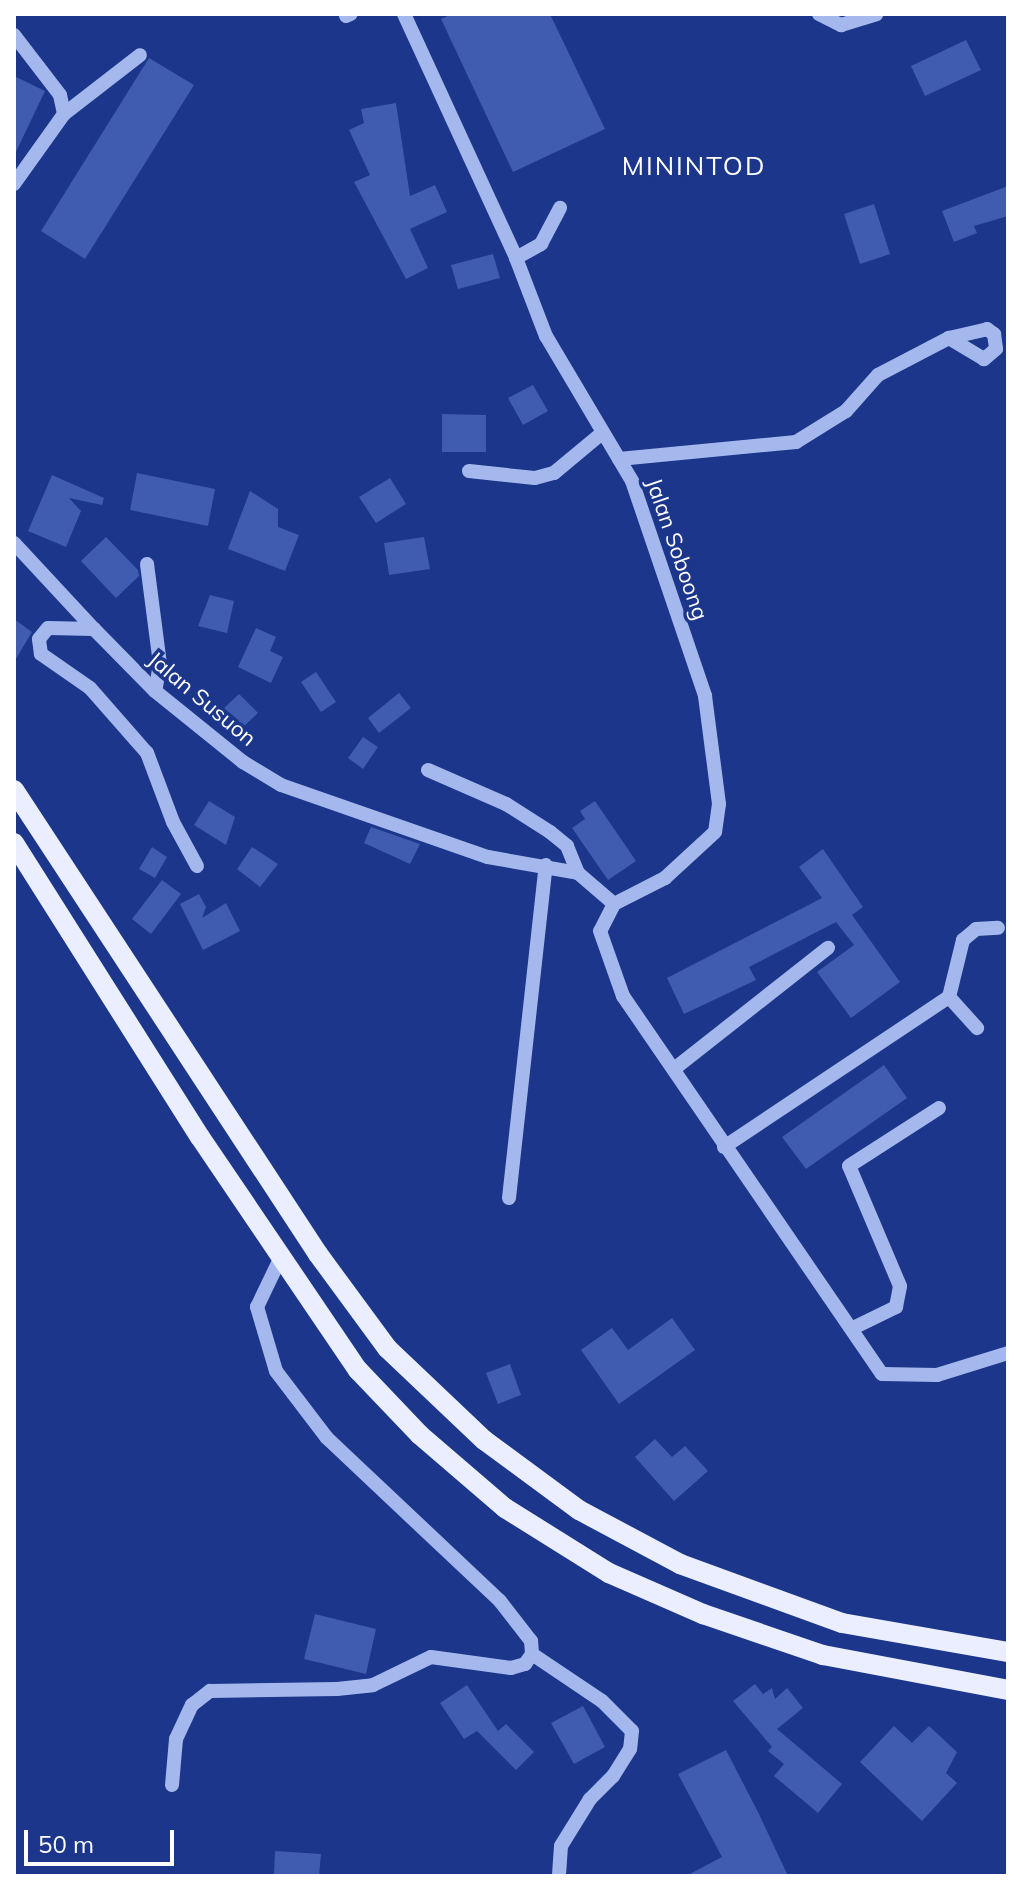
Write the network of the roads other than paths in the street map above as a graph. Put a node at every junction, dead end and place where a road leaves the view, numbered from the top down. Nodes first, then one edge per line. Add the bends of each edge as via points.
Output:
1 (404, 14) edge
2 (819, 14) edge
3 (876, 14) edge
4 (14, 35) edge
5 (140, 55) dead end
6 (64, 114) junction
7 (14, 184) edge
8 (560, 208) dead end
9 (516, 258) junction
10 (949, 338) dead end
11 (602, 433) junction
12 (619, 459) junction
13 (469, 471) dead end
14 (14, 543) edge
15 (147, 564) dead end
16 (94, 629) junction
17 (155, 691) junction
18 (428, 770) dead end
19 (14, 790) edge
20 (14, 843) edge
21 (546, 865) junction
22 (197, 866) dead end
23 (578, 873) junction
24 (614, 904) junction
25 (998, 928) dead end
26 (828, 948) dead end
27 (949, 997) junction
28 (977, 1028) dead end
29 (674, 1069) junction
30 (939, 1108) dead end
31 (724, 1147) junction
32 (509, 1198) dead end
33 (280, 1259) junction
34 (853, 1328) junction
35 (1008, 1353) edge
36 (1008, 1652) edge
37 (532, 1654) junction
38 (1008, 1690) edge
39 (172, 1785) dead end
40 (559, 1876) edge

1 - 9 street, Jalan Soboong
2 - 3 street via 841,25
4 - 6 street via 60,95
5 - 6 street
6 - 7 street
8 - 9 street via 541,244
9 - 11 street, Jalan Soboong via 546,336
10 - 12 street via 878,375 846,411 796,442
11 - 12 street, Jalan Soboong
11 - 13 street via 554,473 535,478
12 - 24 street, Jalan Soboong via 632,481 705,696 719,804 715,832 693,857
14 - 16 street, Jalan Susuon
15 - 17 street via 160,654
16 - 17 street, Jalan Susuon
16 - 22 street via 48,628 39,639 41,654 90,688 147,753 173,822
17 - 21 street, Jalan Susuon via 243,762 281,785 488,857
18 - 23 street via 506,804 550,832 567,846
19 - 36 main road via 318,1254 387,1348 484,1440 579,1510 680,1564 842,1623
20 - 33 main road
21 - 23 street, Jalan Susuon
21 - 32 street
23 - 24 street, Jalan Susuon
24 - 29 street via 600,931 605,956 623,996
25 - 27 street via 976,929 963,940
26 - 29 street
27 - 28 street
27 - 31 street
29 - 31 street
30 - 34 street via 849,1166 900,1286 896,1307
31 - 34 street
33 - 37 street via 257,1307 276,1371 327,1438 500,1601 531,1641
33 - 38 main road via 358,1370 420,1435 505,1508 609,1573 703,1614 823,1655
34 - 35 street via 882,1374 900,1378 937,1375
37 - 39 street via 525,1664 511,1668 431,1657 373,1685 210,1691 192,1705 176,1739
37 - 40 street via 602,1701 632,1731 630,1749 561,1846

